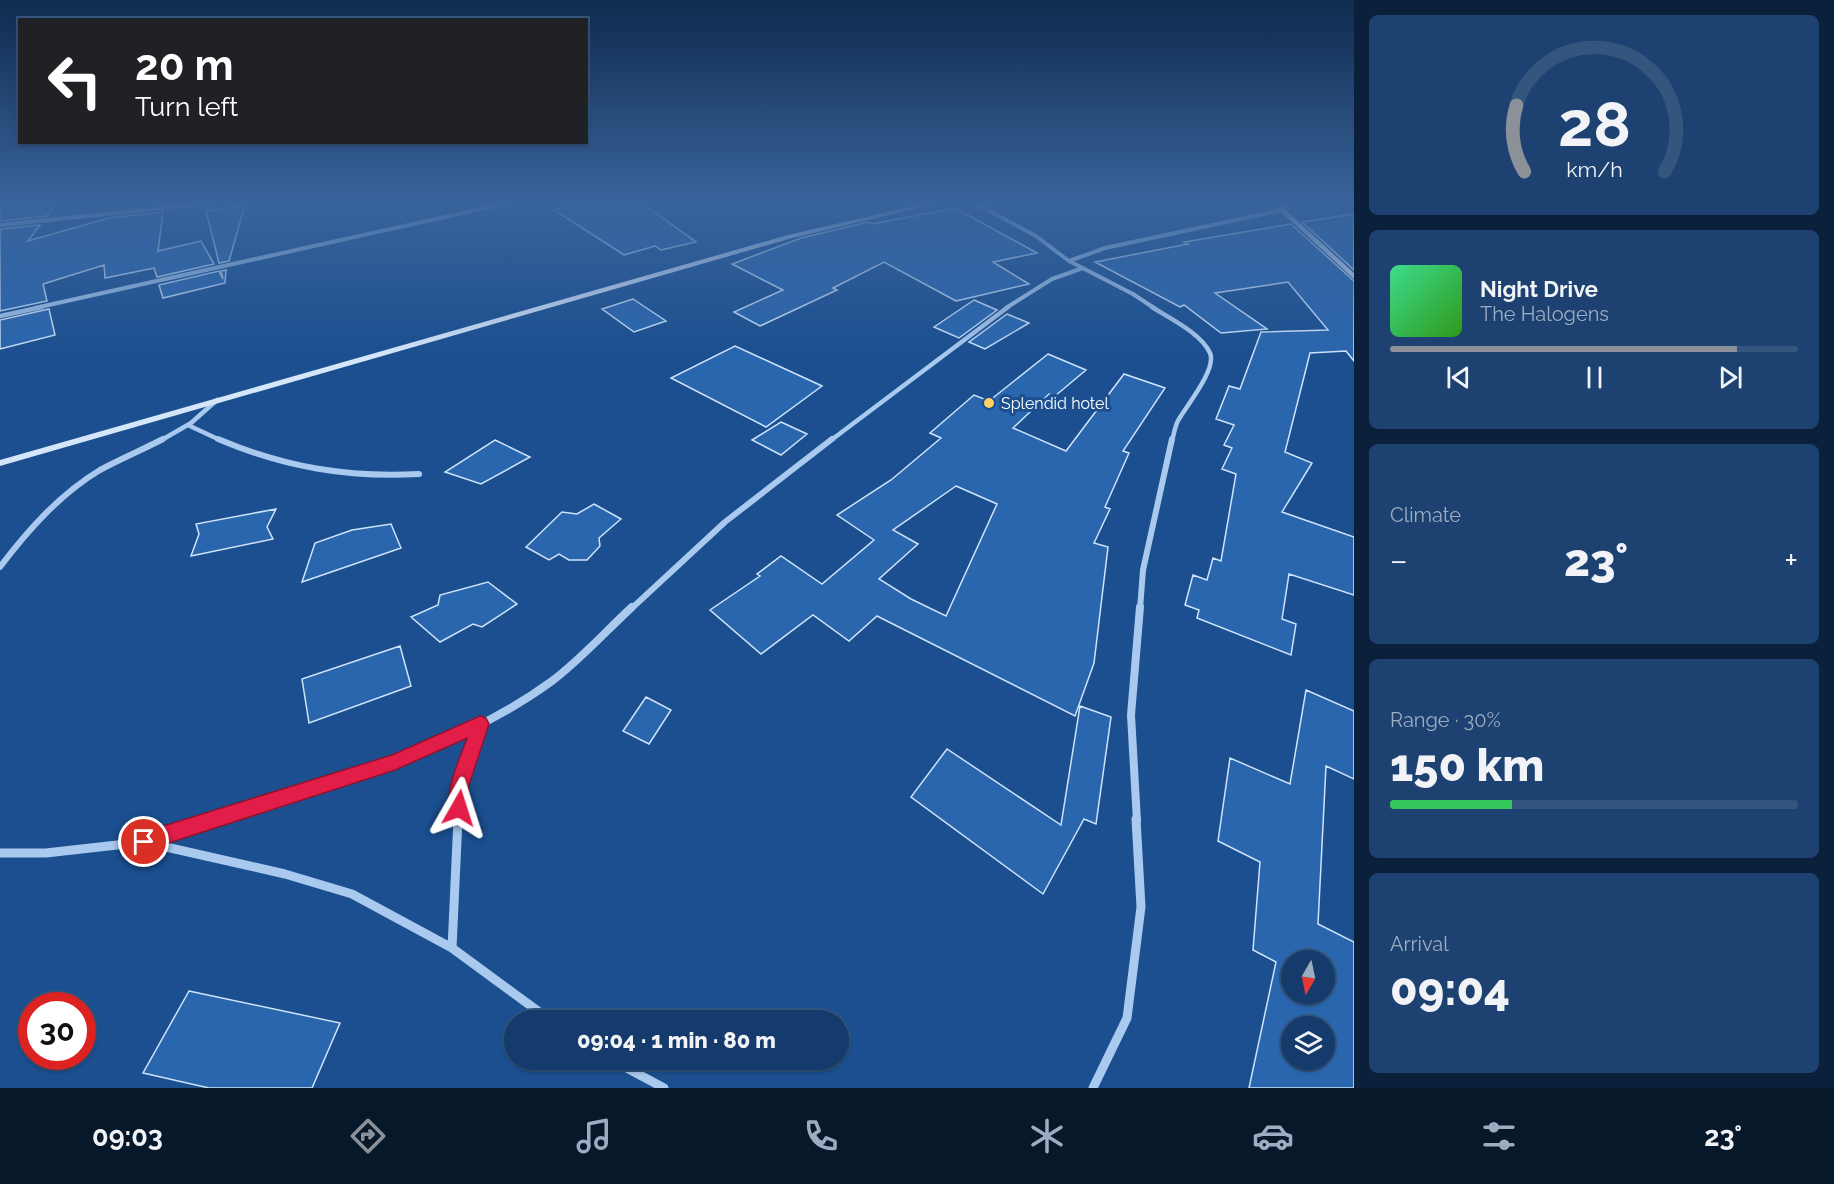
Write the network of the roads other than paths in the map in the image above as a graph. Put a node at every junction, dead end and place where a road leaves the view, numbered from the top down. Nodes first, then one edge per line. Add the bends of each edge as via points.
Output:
1 (284, 253) edge
2 (731, 253) edge
3 (1058, 253) edge
4 (1091, 253) edge
5 (1327, 253) edge
6 (1069, 261) junction
7 (1083, 268) junction
8 (1354, 278) edge
9 (0, 316) edge
10 (218, 400) junction
11 (190, 426) junction
12 (0, 463) edge
13 (419, 474) dead end
14 (0, 567) edge
15 (480, 724) junction
16 (144, 842) junction
17 (0, 853) edge
18 (452, 948) junction
19 (536, 1010) edge
20 (630, 1070) edge
21 (664, 1088) edge
22 (1093, 1088) edge

1 - 9 street
2 - 10 street
3 - 6 street
4 - 6 street
5 - 8 street
6 - 7 street
7 - 15 street via 1052,279 1012,304 908,379 725,522 552,681
7 - 22 street via 1133,294 1196,337 1210,353 1211,362 1198,391 1177,421 1143,570 1131,715 1141,907 1127,1018
10 - 11 street
10 - 12 street
11 - 13 street via 259,458 296,467 349,476
11 - 14 street via 117,461 82,483 32,528
15 - 16 street via 395,762
15 - 18 street via 460,785
16 - 17 street via 46,854
16 - 18 street via 285,874 352,894
18 - 19 street
20 - 21 street

